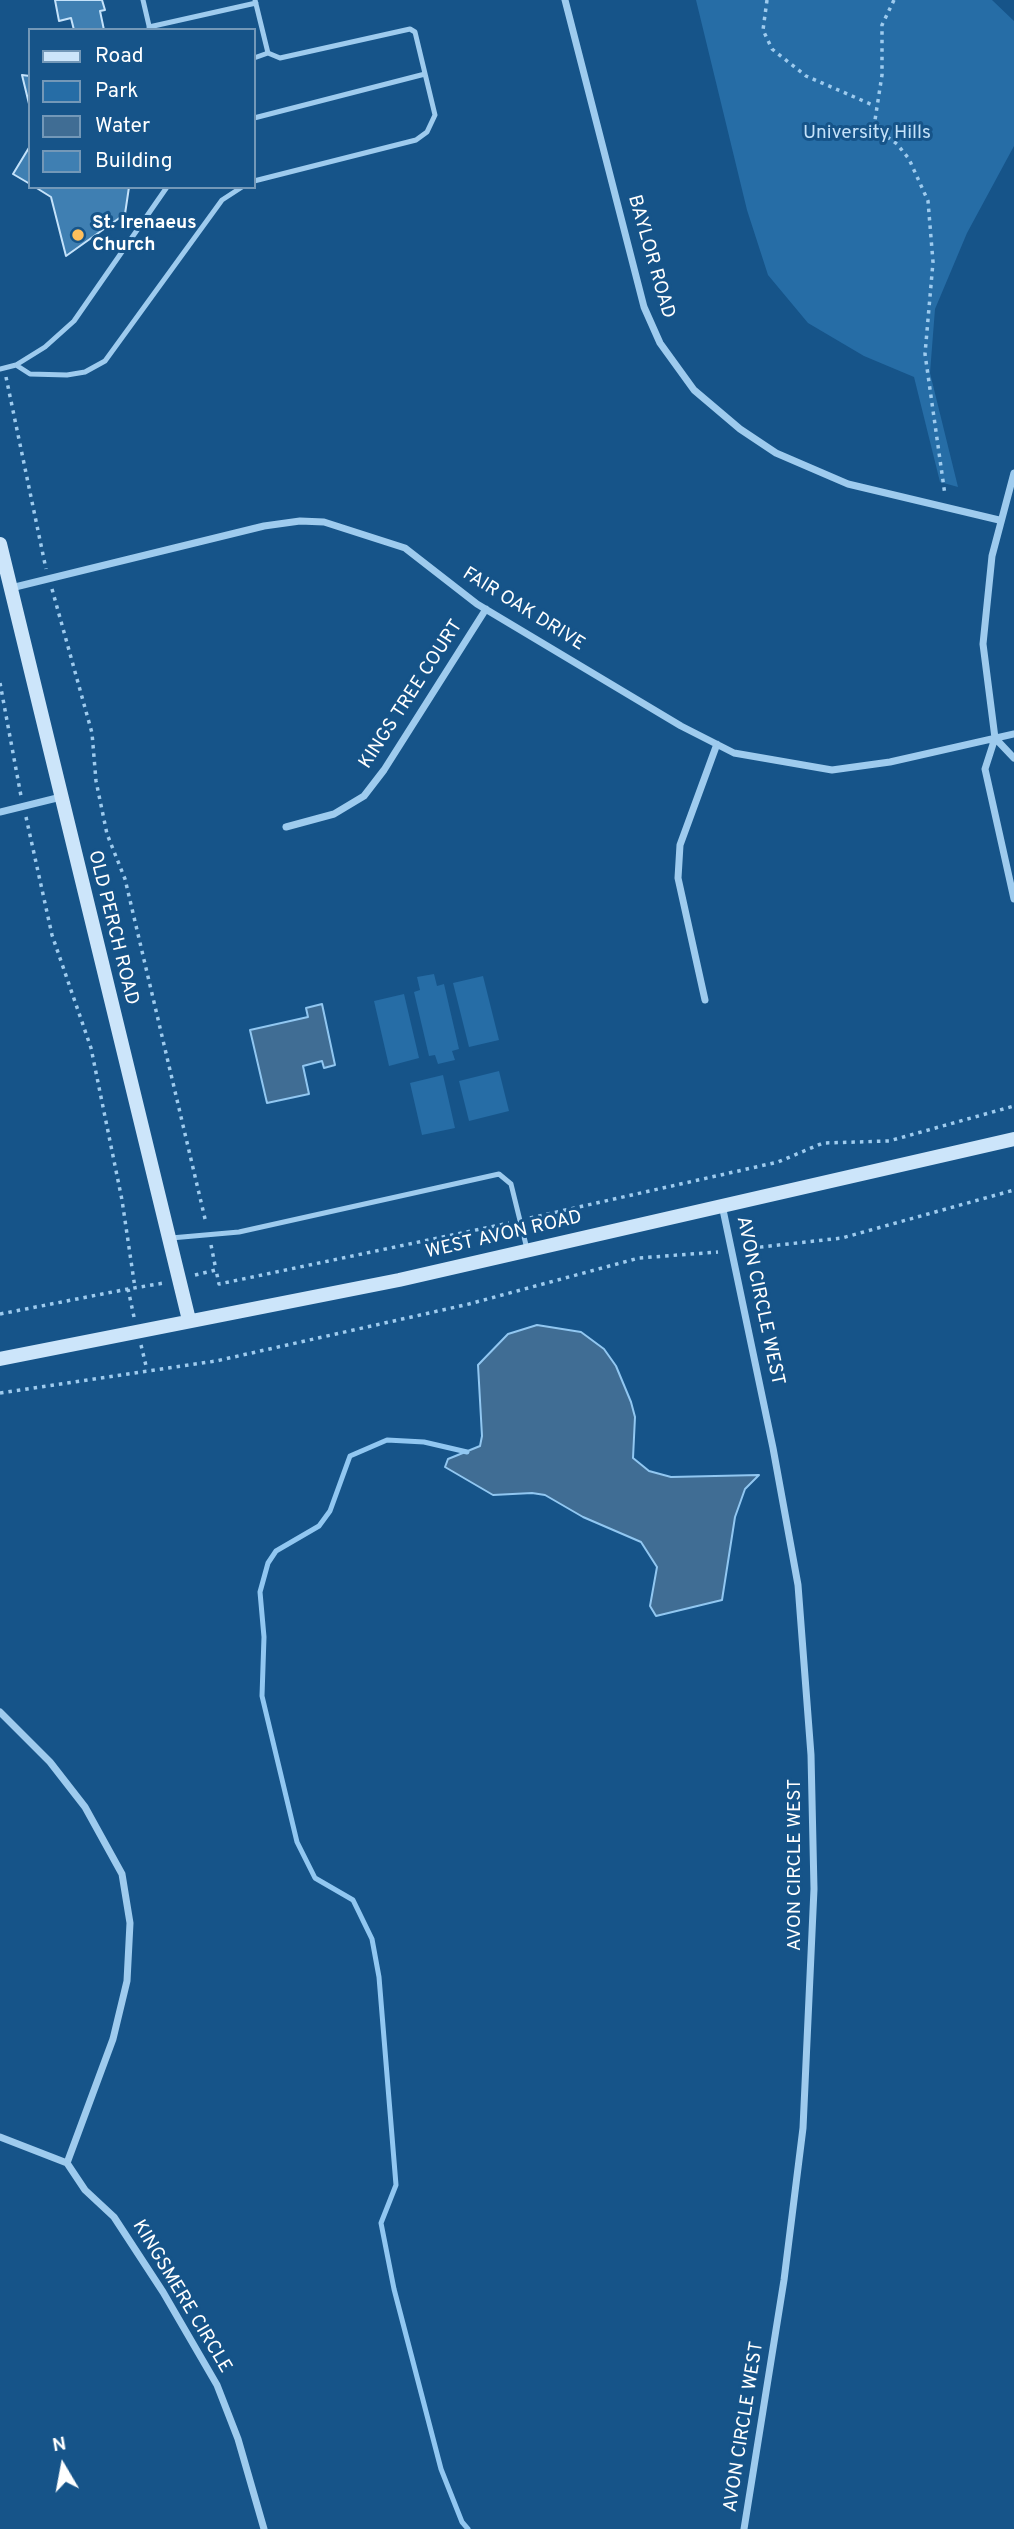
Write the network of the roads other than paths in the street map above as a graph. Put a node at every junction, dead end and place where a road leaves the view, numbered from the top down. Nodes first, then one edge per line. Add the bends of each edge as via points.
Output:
1 (143, 0) edge
2 (565, 0) edge
3 (255, 2) edge
4 (149, 28) edge
5 (153, 28) edge
6 (268, 54) junction
7 (256, 57) edge
8 (425, 74) junction
9 (256, 117) edge
10 (256, 180) edge
11 (166, 189) edge
12 (239, 189) edge
13 (16, 365) junction
14 (2, 368) edge
15 (1014, 473) edge
16 (999, 520) junction
17 (0, 544) edge
18 (11, 589) junction
19 (486, 609) junction
20 (1014, 734) edge
21 (995, 738) junction
22 (717, 744) junction
23 (1014, 758) edge
24 (61, 797) junction
25 (0, 811) edge
26 (286, 827) dead end
27 (1014, 898) edge
28 (705, 1000) dead end
29 (1014, 1139) edge
30 (722, 1205) junction
31 (168, 1238) junction
32 (528, 1250) junction
33 (189, 1320) junction
34 (0, 1359) edge
35 (0, 1712) edge
36 (0, 2137) edge
37 (66, 2163) junction
38 (264, 2529) edge
39 (744, 2529) edge

1 - 4 lane
2 - 16 street, BAYLOR ROAD via 644,307 660,343 694,390 776,453 848,484
3 - 5 lane
3 - 6 lane
6 - 7 lane
6 - 8 lane via 280,58 410,29 415,32
8 - 9 lane
8 - 10 lane via 435,115 416,140
11 - 13 lane via 75,321
12 - 13 lane via 222,200 105,361 85,372 48,377 30,374
13 - 14 lane
15 - 16 street
16 - 21 street via 983,644
17 - 18 street, OLD PERCH ROAD
18 - 19 street, FAIR OAK DRIVE via 264,526 324,522 405,548
18 - 24 street, OLD PERCH ROAD
19 - 22 street, FAIR OAK DRIVE
19 - 26 street, KINGS TREE COURT via 365,796 334,814
20 - 21 street, FAIR OAK DRIVE
21 - 22 street, FAIR OAK DRIVE via 832,770 767,760
21 - 23 street
21 - 27 street via 985,769
22 - 28 street via 680,845 678,878
24 - 25 street
24 - 31 street, OLD PERCH ROAD
29 - 30 street, WEST AVON ROAD
30 - 32 street, WEST AVON ROAD
30 - 39 street, AVON CIRCLE WEST via 798,1585 811,1755 814,1889 803,2128
31 - 32 lane via 239,1232 499,1174 511,1184
31 - 33 street, OLD PERCH ROAD
32 - 33 street, WEST AVON ROAD
33 - 34 street, WEST AVON ROAD
35 - 37 street via 50,1762 85,1807 122,1874 130,1923 127,1981 113,2039
36 - 37 street
37 - 38 street, KINGSMERE CIRCLE via 85,2190 114,2217 217,2385

